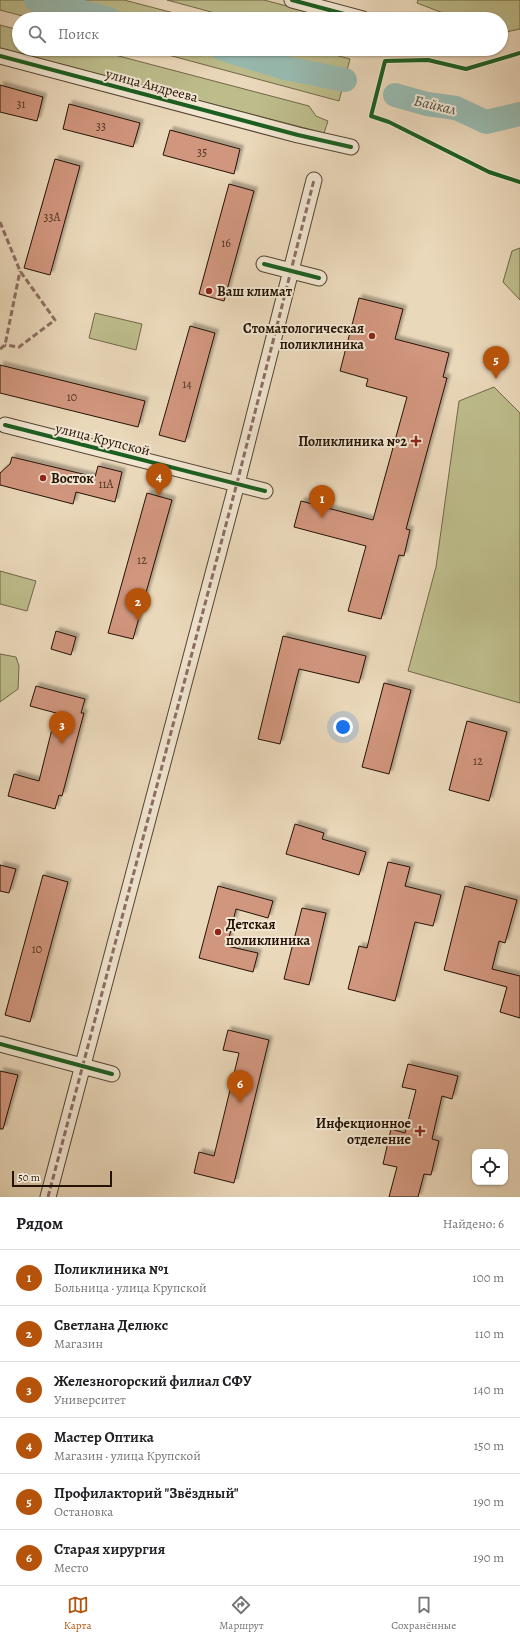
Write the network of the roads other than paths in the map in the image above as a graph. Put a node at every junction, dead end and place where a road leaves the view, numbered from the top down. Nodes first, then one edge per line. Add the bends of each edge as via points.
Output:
1 (292, 0) edge
2 (337, 12) edge
3 (0, 56) edge
4 (351, 147) dead end
5 (314, 180) dead end
6 (264, 264) dead end
7 (291, 270) junction
8 (319, 278) dead end
9 (5, 426) dead end
10 (237, 483) junction
11 (265, 491) dead end
12 (0, 1044) edge
13 (83, 1066) junction
14 (112, 1074) dead end
15 (48, 1197) edge

1 - 2 street
3 - 4 street, улица Андреева
5 - 7 street
6 - 7 street
7 - 8 street
7 - 10 street
9 - 10 street, улица Крупской
10 - 11 street, улица Крупской
10 - 13 street
12 - 13 street
13 - 14 street
13 - 15 street

